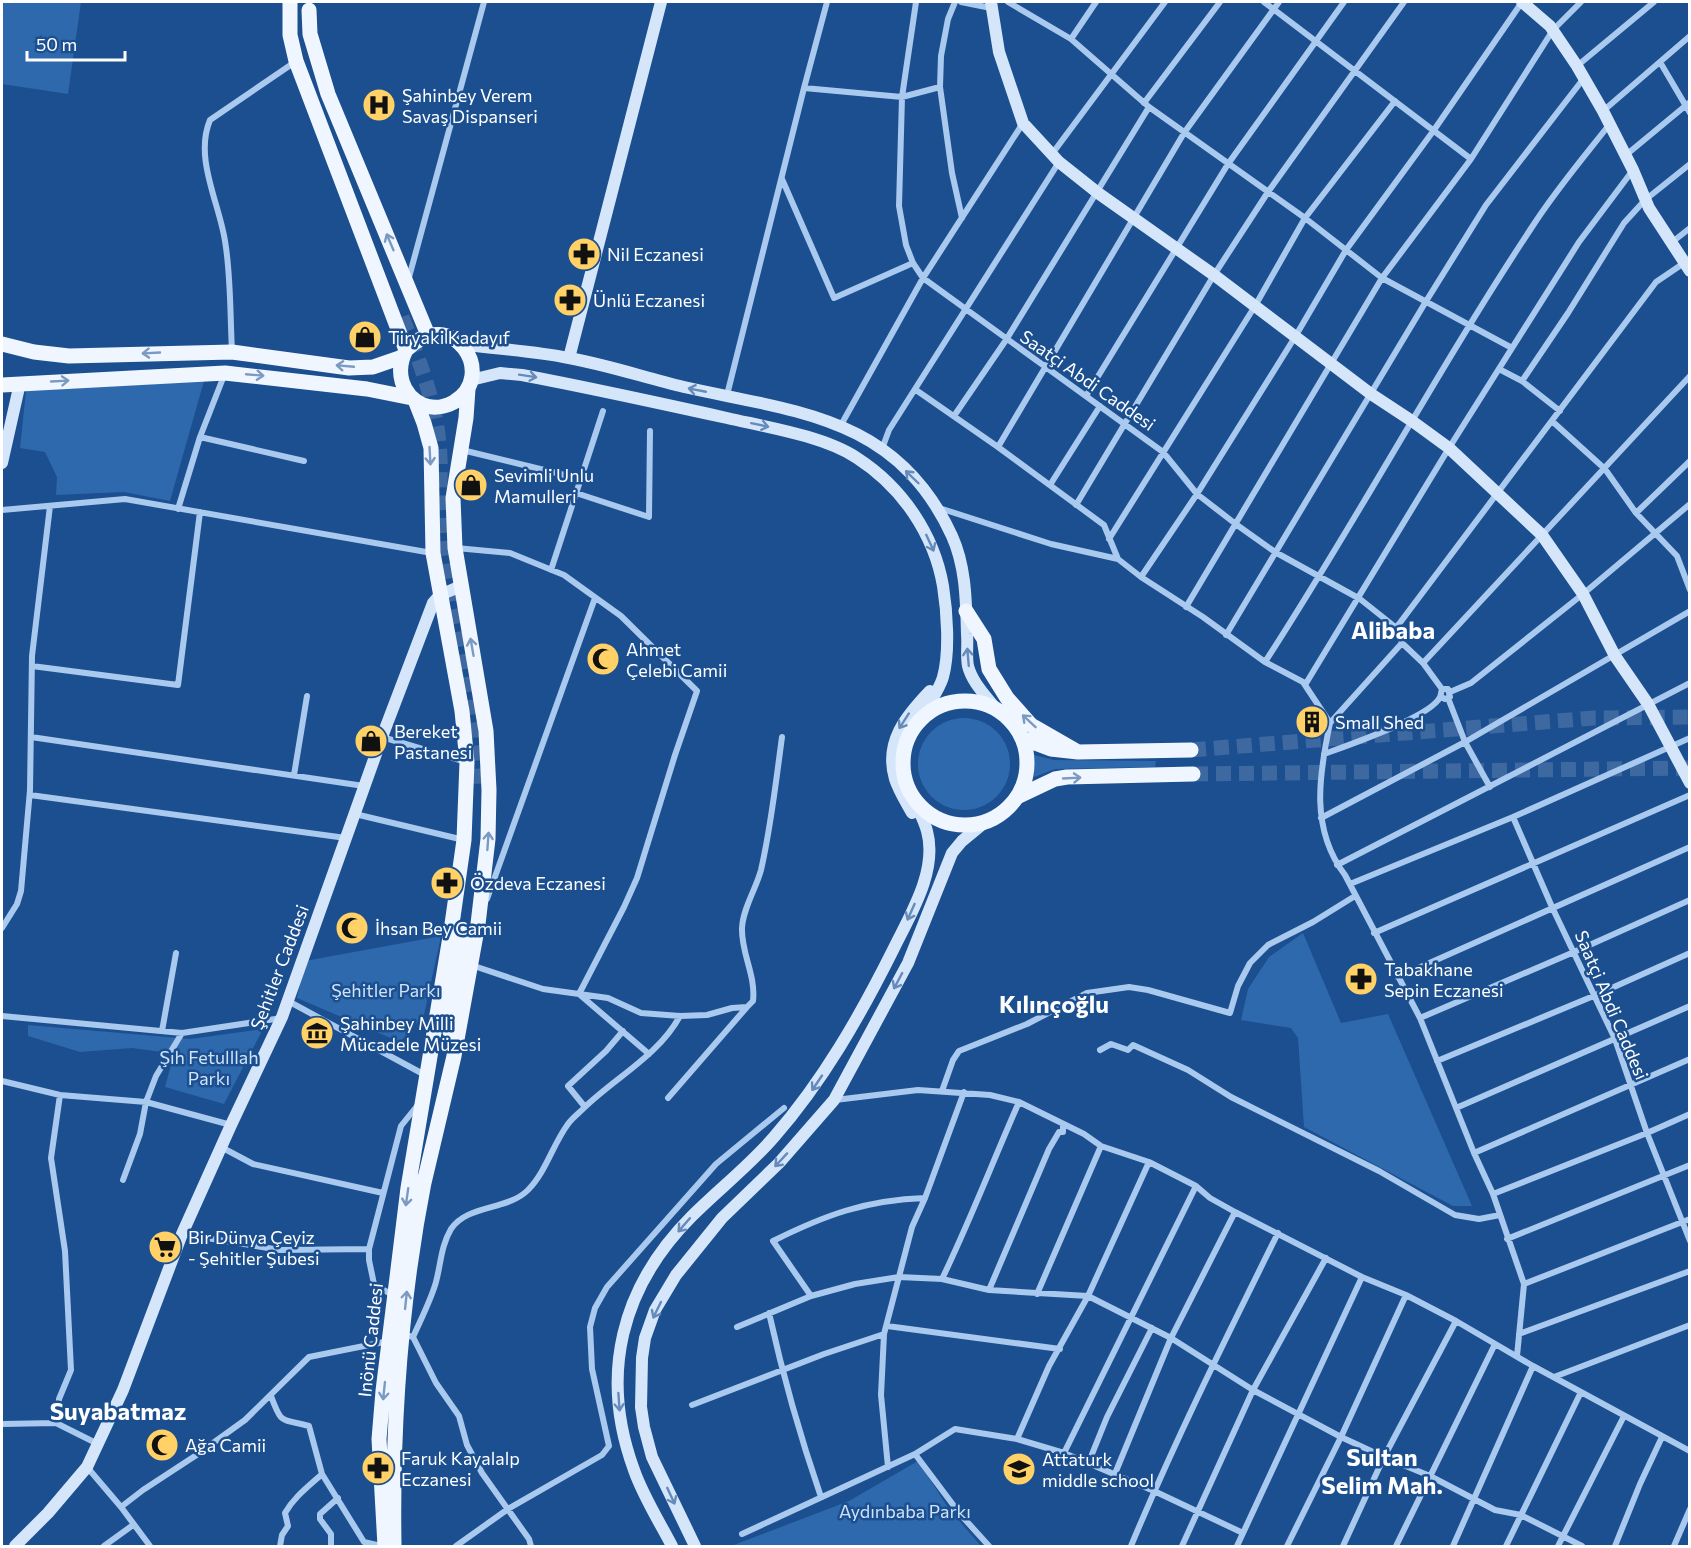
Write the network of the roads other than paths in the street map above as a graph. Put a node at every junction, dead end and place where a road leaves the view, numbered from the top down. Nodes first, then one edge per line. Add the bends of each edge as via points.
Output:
1 (290, 2) edge
2 (484, 2) edge
3 (661, 2) edge
4 (827, 2) edge
5 (916, 2) edge
6 (955, 2) edge
7 (961, 2) edge
8 (1008, 2) edge
9 (1096, 2) edge
10 (1165, 2) edge
11 (1220, 2) edge
12 (1264, 2) edge
13 (1279, 2) edge
14 (1344, 2) edge
15 (1404, 2) edge
16 (1524, 2) edge
17 (1581, 2) edge
18 (1648, 3) edge
19 (991, 5) edge
20 (310, 6) edge
21 (1274, 9) junction
22 (1553, 30) junction
23 (290, 35) junction
24 (1689, 36) edge
25 (1071, 39) junction
26 (1314, 41) junction
27 (296, 61) junction
28 (1660, 62) junction
29 (1578, 66) junction
30 (1354, 71) junction
31 (1112, 74) junction
32 (1584, 78) junction
33 (940, 87) junction
34 (804, 88) junction
35 (317, 97) junction
36 (902, 97) junction
37 (1395, 101) junction
38 (1687, 103) edge
39 (1147, 105) junction
40 (1603, 111) junction
41 (1689, 113) edge
42 (1023, 123) junction
43 (1609, 125) junction
44 (1434, 130) junction
45 (1184, 133) junction
46 (1625, 155) junction
47 (1055, 158) junction
48 (1471, 159) junction
49 (1228, 164) junction
50 (1689, 164) edge
51 (1633, 170) junction
52 (782, 178) junction
53 (1268, 192) junction
54 (1098, 193) junction
55 (1645, 200) junction
56 (962, 218) junction
57 (1135, 218) junction
58 (1305, 218) junction
59 (1689, 228) edge
60 (1671, 243) junction
61 (1177, 248) junction
62 (1346, 250) junction
63 (913, 263) junction
64 (1687, 267) edge
65 (1214, 275) junction
66 (923, 278) junction
67 (1382, 278) junction
68 (407, 285) junction
69 (1425, 303) junction
70 (1256, 306) junction
71 (965, 310) junction
72 (402, 317) tunnel mouth
73 (1469, 326) junction
74 (428, 335) junction
75 (1295, 337) junction
76 (1006, 340) junction
77 (2, 344) edge
78 (461, 344) junction
79 (1512, 348) junction
80 (232, 352) junction
81 (404, 354) junction
82 (569, 358) junction
83 (1332, 365) junction
84 (1046, 367) junction
85 (1499, 369) junction
86 (225, 373) junction
87 (1689, 376) edge
88 (1522, 381) junction
89 (20, 383) junction
90 (2, 385) edge
91 (469, 385) junction
92 (916, 390) junction
93 (1371, 394) junction
94 (727, 395) junction
95 (1086, 396) junction
96 (413, 399) junction
97 (1100, 406) junction
98 (603, 411) dead end
99 (1560, 411) junction
100 (954, 416) junction
101 (1412, 421) junction
102 (1552, 422) junction
103 (1126, 424) junction
104 (840, 425) junction
105 (650, 431) dead end
106 (200, 437) junction
107 (998, 447) junction
108 (1449, 448) junction
109 (460, 449) junction
110 (882, 449) junction
111 (1163, 452) junction
112 (304, 461) dead end
113 (1689, 461) edge
114 (2, 463) edge
115 (1605, 469) junction
116 (581, 478) junction
117 (1050, 485) junction
118 (1497, 492) junction
119 (576, 493) junction
120 (1197, 494) junction
121 (1689, 504) edge
122 (1076, 505) junction
123 (50, 506) junction
124 (934, 506) junction
125 (178, 509) junction
126 (2, 510) edge
127 (200, 513) junction
128 (1636, 513) junction
129 (1237, 525) junction
130 (1656, 532) junction
131 (1542, 536) junction
132 (1109, 539) junction
133 (454, 548) junction
134 (1275, 552) junction
135 (433, 553) junction
136 (1118, 559) junction
137 (551, 570) junction
138 (1141, 578) junction
139 (1320, 578) junction
140 (1688, 582) edge
141 (461, 586) junction
142 (1689, 590) edge
143 (1583, 594) junction
144 (440, 595) junction
145 (595, 598) junction
146 (1360, 599) junction
147 (1186, 607) junction
148 (966, 611) junction
149 (1689, 611) edge
150 (1396, 628) junction
151 (1226, 634) junction
152 (1402, 643) junction
153 (1616, 656) junction
154 (1265, 662) junction
155 (1423, 663) junction
156 (32, 666) junction
157 (943, 678) junction
158 (1689, 682) edge
159 (1305, 686) junction
160 (1445, 694) junction
161 (307, 696) dead end
162 (1648, 704) junction
163 (995, 708) junction
164 (919, 720) junction
165 (1330, 723) junction
166 (31, 736) junction
167 (382, 737) junction
168 (782, 737) dead end
169 (1022, 738) junction
170 (1689, 738) edge
171 (1465, 742) junction
172 (1670, 746) junction
173 (1191, 750) tunnel mouth
174 (1078, 752) junction
175 (1324, 754) junction
176 (467, 762) junction
177 (1193, 774) tunnel mouth
178 (294, 775) junction
179 (1689, 783) edge
180 (364, 786) junction
181 (1490, 787) junction
182 (474, 788) tunnel mouth
183 (30, 795) junction
184 (1689, 795) edge
185 (913, 797) junction
186 (1017, 797) junction
187 (355, 814) junction
188 (1513, 817) junction
189 (1321, 818) junction
190 (985, 822) junction
191 (346, 838) junction
192 (464, 840) junction
193 (1689, 847) edge
194 (1534, 863) junction
195 (1337, 865) junction
196 (926, 875) junction
197 (1350, 884) junction
198 (1355, 896) junction
199 (1689, 900) edge
200 (1552, 907) junction
201 (478, 924) junction
202 (2, 928) edge
203 (1374, 933) junction
204 (1574, 952) junction
205 (176, 953) dead end
206 (1689, 953) edge
207 (471, 964) junction
208 (1398, 977) junction
209 (579, 994) junction
210 (1596, 996) junction
211 (288, 1001) junction
212 (452, 1005) junction
213 (1689, 1006) edge
214 (747, 1007) junction
215 (2, 1016) edge
216 (680, 1016) junction
217 (282, 1017) junction
218 (1420, 1018) junction
219 (162, 1031) junction
220 (623, 1031) junction
221 (182, 1033) junction
222 (1615, 1039) junction
223 (1100, 1050) dead end
224 (649, 1054) junction
225 (1689, 1059) edge
226 (1437, 1061) junction
227 (428, 1077) junction
228 (2, 1082) edge
229 (1632, 1085) junction
230 (942, 1091) junction
231 (964, 1092) junction
232 (60, 1095) junction
233 (668, 1098) dead end
234 (424, 1099) junction
235 (834, 1100) junction
236 (146, 1102) junction
237 (1019, 1102) junction
238 (585, 1107) junction
239 (784, 1108) dead end
240 (1456, 1108) junction
241 (1689, 1114) edge
242 (231, 1125) junction
243 (1063, 1125) junction
244 (1647, 1132) junction
245 (417, 1140) junction
246 (1101, 1146) junction
247 (221, 1148) junction
248 (1474, 1153) junction
249 (1149, 1162) junction
250 (1689, 1166) edge
251 (1664, 1177) junction
252 (123, 1180) dead end
253 (1196, 1186) junction
254 (423, 1187) junction
255 (383, 1193) junction
256 (1493, 1194) junction
257 (925, 1198) junction
258 (1235, 1212) junction
259 (1500, 1215) junction
260 (1689, 1219) edge
261 (1682, 1222) junction
262 (1278, 1233) junction
263 (182, 1234) junction
264 (1507, 1239) junction
265 (1689, 1241) edge
266 (369, 1249) junction
267 (1326, 1258) junction
268 (1689, 1272) edge
269 (899, 1277) junction
270 (1362, 1277) junction
271 (942, 1279) junction
272 (1524, 1284) junction
273 (989, 1290) junction
274 (1037, 1294) junction
275 (1406, 1295) junction
276 (394, 1296) junction
277 (811, 1296) junction
278 (1088, 1296) junction
279 (770, 1313) junction
280 (1132, 1317) junction
281 (1456, 1321) junction
282 (1689, 1325) edge
283 (887, 1326) junction
284 (737, 1327) dead end
285 (1152, 1328) junction
286 (884, 1334) junction
287 (1519, 1334) junction
288 (408, 1335) junction
289 (1171, 1338) junction
290 (389, 1341) junction
291 (1495, 1344) junction
292 (1060, 1349) junction
293 (1517, 1356) junction
294 (1213, 1364) junction
295 (1533, 1366) junction
296 (782, 1370) junction
297 (1554, 1377) junction
298 (1253, 1390) junction
299 (1581, 1392) junction
300 (271, 1396) junction
301 (692, 1405) dead end
302 (1298, 1412) junction
303 (1624, 1416) junction
304 (56, 1423) junction
305 (2, 1424) edge
306 (1341, 1437) junction
307 (1662, 1437) junction
308 (1017, 1439) junction
309 (98, 1444) junction
310 (1689, 1451) edge
311 (1064, 1453) junction
312 (915, 1454) junction
313 (1384, 1457) junction
314 (1088, 1464) junction
315 (87, 1467) junction
316 (888, 1467) junction
317 (322, 1474) junction
318 (1114, 1476) junction
319 (1430, 1476) junction
320 (1154, 1491) junction
321 (821, 1497) junction
322 (338, 1498) junction
323 (1475, 1500) junction
324 (121, 1507) junction
325 (508, 1509) junction
326 (1689, 1509) edge
327 (1197, 1512) junction
328 (1521, 1515) junction
329 (134, 1525) junction
330 (1243, 1533) junction
331 (742, 1534) dead end
332 (1563, 1537) junction
333 (15, 1546) edge
334 (104, 1546) edge
335 (150, 1546) edge
336 (280, 1546) edge
337 (331, 1546) edge
338 (383, 1546) edge
339 (394, 1546) edge
340 (456, 1546) edge
341 (531, 1546) edge
342 (672, 1546) edge
343 (695, 1546) edge
344 (989, 1546) edge
345 (1131, 1546) edge
346 (1182, 1546) edge
347 (1237, 1546) edge
348 (1287, 1546) edge
349 (1343, 1546) edge
350 (1396, 1546) edge
351 (1454, 1546) edge
352 (1506, 1546) edge
353 (1558, 1546) edge
354 (1582, 1546) edge
355 (1615, 1546) edge
356 (1674, 1546) edge

1 - 23 main road
2 - 68 street
3 - 82 main road
4 - 34 street
5 - 36 street, Saatçi Abdi Caddesi
6 - 33 street via 941,56
7 - 19 street
8 - 25 street
9 - 25 street
10 - 31 street
11 - 39 street
12 - 21 street
13 - 21 street
14 - 26 street
15 - 30 street
16 - 22 main road
16 - 44 street
17 - 22 street
18 - 29 street
19 - 42 main road via 999,52
20 - 35 main road via 306,32
68 -> 20 main road via 328,94 310,34
21 - 26 street
21 - 45 street
22 - 29 main road
22 - 48 street
23 - 27 main road
23 - 35 main road
24 - 28 street
25 - 31 street
26 - 30 street
26 - 49 street
27 - 80 street via 210,120 204,134 206,160 225,241
27 - 81 main road
28 - 38 street
28 - 40 street
29 - 32 main road
30 - 37 street
30 - 53 street
31 - 39 street
31 - 47 street
32 - 40 main road
32 - 69 street via 1486,205
33 - 36 street
33 - 56 street
34 - 36 street
34 - 52 street
35 - 72 main road
36 - 63 street, Saatçi Abdi Caddesi via 899,206
37 - 44 street
37 - 58 street
38 - 41 street
38 - 46 street
39 - 45 street
39 - 54 street
40 - 43 main road
42 - 47 main road
42 - 56 street
43 - 46 main road
43 - 73 street via 1533,224
44 - 48 street
44 - 62 street
45 - 49 street
45 - 57 street
46 - 51 main road
47 - 54 main road
47 - 71 street
48 - 67 street
49 - 53 street
49 - 61 street
50 - 55 street
51 - 55 main road
51 - 79 street via 1579,242
52 - 63 street via 834,297
52 - 94 street
53 - 58 street
53 - 65 street
54 - 57 main road
54 - 76 street
55 - 60 main road
55 - 88 street via 1624,223
56 - 66 street
57 - 61 main road
57 - 84 street
58 - 62 street
58 - 70 street
59 - 60 street
60 - 64 main road
61 - 65 main road
61 - 95 street
62 - 67 street
62 - 75 street
63 - 66 street, Saatçi Abdi Caddesi
64 - 99 street via 1656,282
65 - 70 main road
65 - 103 street
66 - 71 street, Saatçi Abdi Caddesi
66 - 104 street
67 - 69 street
67 - 83 street
68 - 74 main road
69 - 73 street
69 - 93 street
70 - 75 main road
70 - 111 street
71 - 76 street, Saatçi Abdi Caddesi
71 - 92 street
73 - 79 street
73 - 101 street
74 - 78 main road via 452,337
74 - 81 main road via 415,340
75 - 83 main road
75 - 120 street
76 - 84 street, Saatçi Abdi Caddesi
76 - 100 street
80 -> 77 main road via 69,356
78 - 82 main road
78 - 91 main road via 472,365
79 - 85 street
81 -> 80 main road via 373,367 349,368
81 - 96 main road via 400,372 403,386
94 -> 82 main road
83 - 93 main road
83 - 129 street
84 - 95 street, Saatçi Abdi Caddesi
84 - 107 street
85 - 88 street
85 - 108 street
89 -> 86 main road
86 -> 96 main road via 367,388
86 - 106 street
87 - 115 street
88 - 99 street
89 - 90 main road
89 - 114 main road
91 - 96 main road via 460,398 444,406 426,406
91 - 109 main road
91 -> 157 main road via 500,373 574,384 778,429 855,457 911,509 937,557 945,597 947,652
92 - 100 street
92 - 110 street via 889,430
93 - 101 main road
93 - 134 street
94 - 104 main road via 778,405
95 - 97 street, Saatçi Abdi Caddesi
96 -> 135 main road via 431,448
97 - 103 street, Saatçi Abdi Caddesi
97 - 117 street
98 - 116 street
99 - 102 street
100 - 107 street
101 - 108 main road
101 - 139 street
102 - 115 street
102 - 118 street
103 - 111 street, Saatçi Abdi Caddesi
103 - 122 street
104 - 110 main road
105 - 119 street via 649,517
106 - 112 street
106 - 125 street
107 - 117 street
108 - 118 main road
108 - 146 street
109 - 116 street
109 - 133 main road via 453,498
124 -> 110 main road via 922,487
111 - 120 street, Saatçi Abdi Caddesi
111 - 132 street
113 - 128 street
115 - 128 street
115 - 131 street
116 - 119 street
117 - 122 street
118 - 131 main road
118 - 150 street
119 - 137 street
120 - 129 street, Saatçi Abdi Caddesi
120 - 138 street
121 - 130 street
122 - 132 street via 1104,525
123 - 125 street via 125,499
123 - 126 street
123 - 156 street
124 - 136 street via 1051,544
124 - 148 main road via 955,546 965,584
125 - 127 street
127 - 135 street
127 - 156 street via 178,685
128 - 130 street
129 - 134 street, Saatçi Abdi Caddesi
129 - 147 street
130 - 140 street via 1677,556
130 - 143 street
131 - 143 main road
131 - 155 street
132 - 136 street
133 - 137 street via 510,554
133 - 141 main road
134 - 139 street, Saatçi Abdi Caddesi
134 - 151 street
135 - 144 main road
136 - 138 street
137 - 145 street
138 - 147 street
139 - 146 street, Saatçi Abdi Caddesi
139 - 154 street
140 - 142 street
141 - 144 main road
201 -> 141 main road via 488,839 489,790 486,731
143 - 153 main road
143 - 160 street via 1471,683
144 - 167 main road, Şehitler Caddesi via 433,603
144 - 176 main road via 462,711
145 - 201 street
145 - 209 street via 621,616 697,691 637,878
146 - 150 street, Saatçi Abdi Caddesi
146 - 159 street
147 - 151 street
163 -> 148 main road via 968,664
174 -> 148 main road via 1031,725 1007,698 989,669 984,639
149 - 153 street
150 - 152 street, Saatçi Abdi Caddesi
151 - 154 street
152 - 155 street, Saatçi Abdi Caddesi
152 - 165 street
153 - 162 main road
153 - 171 street
154 - 159 street
155 - 160 street, Saatçi Abdi Caddesi
156 - 166 street
157 - 164 main road
157 -> 196 main road via 900,726 892,756 895,780 919,831
158 - 162 street
159 - 165 street
160 - 171 street, Saatçi Abdi Caddesi
160 - 175 street via 1426,710 1372,737
161 - 178 street
162 - 172 main road
162 - 181 street
163 - 164 main road via 975,701 953,702
163 - 169 main road via 1011,720
164 - 185 main road via 908,738 903,758 905,778
165 - 175 street
166 - 178 street
166 - 183 street
167 - 176 street
167 - 180 main road, Şehitler Caddesi
168 - 214 street via 770,826 742,927 755,987 753,1001
169 - 174 main road via 1051,749
169 - 186 main road via 1026,778
170 - 172 street
171 - 181 street, Saatçi Abdi Caddesi
171 - 189 street
172 - 179 main road
172 - 188 street
173 - 174 main road
175 - 189 street via 1319,785
176 - 192 main road
186 -> 177 main road via 1067,777
178 - 180 street
180 - 187 main road, Şehitler Caddesi
181 - 195 street
182 - 212 main road
183 - 191 street
183 - 202 street via 21,891
184 - 194 street
185 - 190 main road via 927,812 945,822 965,826
185 - 196 main road via 927,831
186 - 190 main road via 1003,812
187 - 191 main road, Şehitler Caddesi
187 - 192 street
188 - 194 street, Saatçi Abdi Caddesi
188 - 197 street
189 - 195 street
190 -> 235 main road via 952,853 908,963
191 - 211 main road, Şehitler Caddesi
192 - 227 main road
193 - 200 street
194 - 200 street, Saatçi Abdi Caddesi
194 - 203 street
195 - 197 street
196 -> 342 main road via 869,998 816,1086 773,1139 691,1216 664,1247 646,1275 623,1331 618,1356 625,1444 634,1472
197 - 198 street
198 - 203 street
198 - 230 street via 1268,945 1250,963 1230,1013 1129,987 1087,993 1028,1024 959,1051
199 - 204 street
200 - 204 street, Saatçi Abdi Caddesi
200 - 208 street
201 - 207 main road
203 - 208 street
204 - 210 street, Saatçi Abdi Caddesi
204 - 218 street
205 - 219 street
206 - 210 street
207 - 209 street via 543,989
207 - 254 main road via 452,1067
208 - 218 street
209 - 216 street via 608,998 642,1013
209 - 220 street
210 - 222 street, Saatçi Abdi Caddesi
210 - 226 street
211 - 217 main road, Şehitler Caddesi
211 - 227 street
212 - 245 main road
212 - 254 main road
213 - 222 street
214 - 216 street
214 - 233 street
215 - 219 street
216 - 224 street via 671,1032
217 - 221 street
217 - 242 main road, Şehitler Caddesi
218 - 226 street
219 - 221 street
220 - 224 street
220 - 238 street via 568,1086
221 - 236 street via 156,1076
222 - 229 street, Saatçi Abdi Caddesi
222 - 240 street
223 - 259 street via 1111,1044 1128,1050 1133,1045 1188,1070 1455,1215 1479,1219
224 - 238 street
225 - 229 street
226 - 240 street
227 - 234 main road
228 - 232 street
229 - 244 street, Saatçi Abdi Caddesi
229 - 248 street
230 - 231 street
230 - 235 street
231 - 237 street
231 - 257 street
232 - 236 street
232 - 304 street via 51,1158 65,1251 71,1370 59,1399
234 - 245 main road
234 - 255 street via 401,1126
235 -> 343 main road via 722,1218 676,1275 655,1310 645,1338 640,1383 644,1427 652,1457
236 - 242 street
236 - 252 street via 140,1134
237 - 243 street
237 - 271 street
238 - 288 street via 568,1124 527,1192 463,1217 452,1228 442,1249 436,1283
239 - 325 street via 716,1164 607,1287 595,1308 590,1327 592,1369 609,1446 602,1455
240 - 248 street
241 - 244 street
242 - 247 main road, Şehitler Caddesi
243 - 246 street
243 - 273 street
244 - 251 street, Saatçi Abdi Caddesi
244 - 256 street
245 -> 276 main road, Inönü Caddesi
246 - 249 street
246 - 274 street
247 - 255 street via 253,1164
247 - 263 main road, Şehitler Caddesi
248 - 256 street
249 - 253 street
249 - 278 street
250 - 251 street
251 - 261 street, Saatçi Abdi Caddesi
251 - 264 street
253 - 258 street
253 - 280 street
288 -> 254 main road, Inönü Caddesi via 408,1284
255 - 266 street
256 - 259 street
257 - 269 street via 912,1227
257 - 277 street via 861,1205 811,1222 773,1241
258 - 262 street
258 - 289 street
259 - 264 street
260 - 261 street
261 - 265 street, Saatçi Abdi Caddesi
261 - 272 street
262 - 267 street
262 - 294 street
263 - 266 street via 280,1250
263 - 309 main road, Şehitler Caddesi via 123,1390
264 - 272 street
266 - 276 street via 374,1284
267 - 270 street
267 - 298 street
268 - 287 street
269 - 271 street
269 - 277 street
269 - 283 street
270 - 275 street
270 - 302 street
271 - 273 street
272 - 287 street
273 - 274 street
274 - 278 street
275 - 281 street
275 - 306 street
276 - 290 main road, Inönü Caddesi
277 - 279 street
278 - 280 street
278 - 292 street
279 - 284 street
279 - 296 street
280 - 285 street
280 - 311 street
281 - 291 street
281 - 313 street
282 - 297 street
283 - 286 street
283 - 292 street
285 - 289 street
285 - 314 street
286 - 296 street
286 - 316 street via 881,1395
287 - 293 street
288 - 325 street via 459,1416 467,1445 482,1473
288 - 339 main road, Inönü Caddesi via 395,1425
289 - 294 street
289 - 318 street
290 - 300 street via 309,1357
290 -> 338 main road, Inönü Caddesi via 379,1439
291 - 293 street
291 - 319 street
292 - 308 street
293 - 295 street
294 - 298 street
294 - 320 street
295 - 297 street
295 - 323 street
296 - 301 street
296 - 321 street
297 - 299 street
298 - 302 street
298 - 327 street
299 - 303 street
299 - 328 street
300 - 317 street via 284,1421 309,1426
300 - 324 street via 245,1420
302 - 306 street
302 - 330 street
303 - 307 street
303 - 332 street
304 - 305 street
304 - 309 street
306 - 313 street
306 - 348 street
307 - 310 street
307 - 355 street
308 - 311 street
308 - 312 street via 955,1430
309 - 315 main road, Şehitler Caddesi
311 - 314 street
312 - 316 street
312 - 344 street
313 - 319 street
313 - 349 street
314 - 318 street
315 - 324 street
315 - 333 main road, Şehitler Caddesi
316 - 321 street
317 - 322 street
317 - 336 street via 289,1506 285,1513 288,1526
318 - 320 street
319 - 323 street
319 - 350 street
320 - 327 street
320 - 345 street
321 - 331 street
322 - 337 street via 320,1514 331,1534
322 - 338 street via 364,1542
323 - 328 street via 1495,1510
323 - 351 street
324 - 329 street
325 - 340 street
325 - 341 street
326 - 356 street
327 - 330 street
327 - 346 street
328 - 332 street
328 - 352 street
329 - 334 street
329 - 335 street
330 - 347 street
332 - 353 street
332 - 354 street

